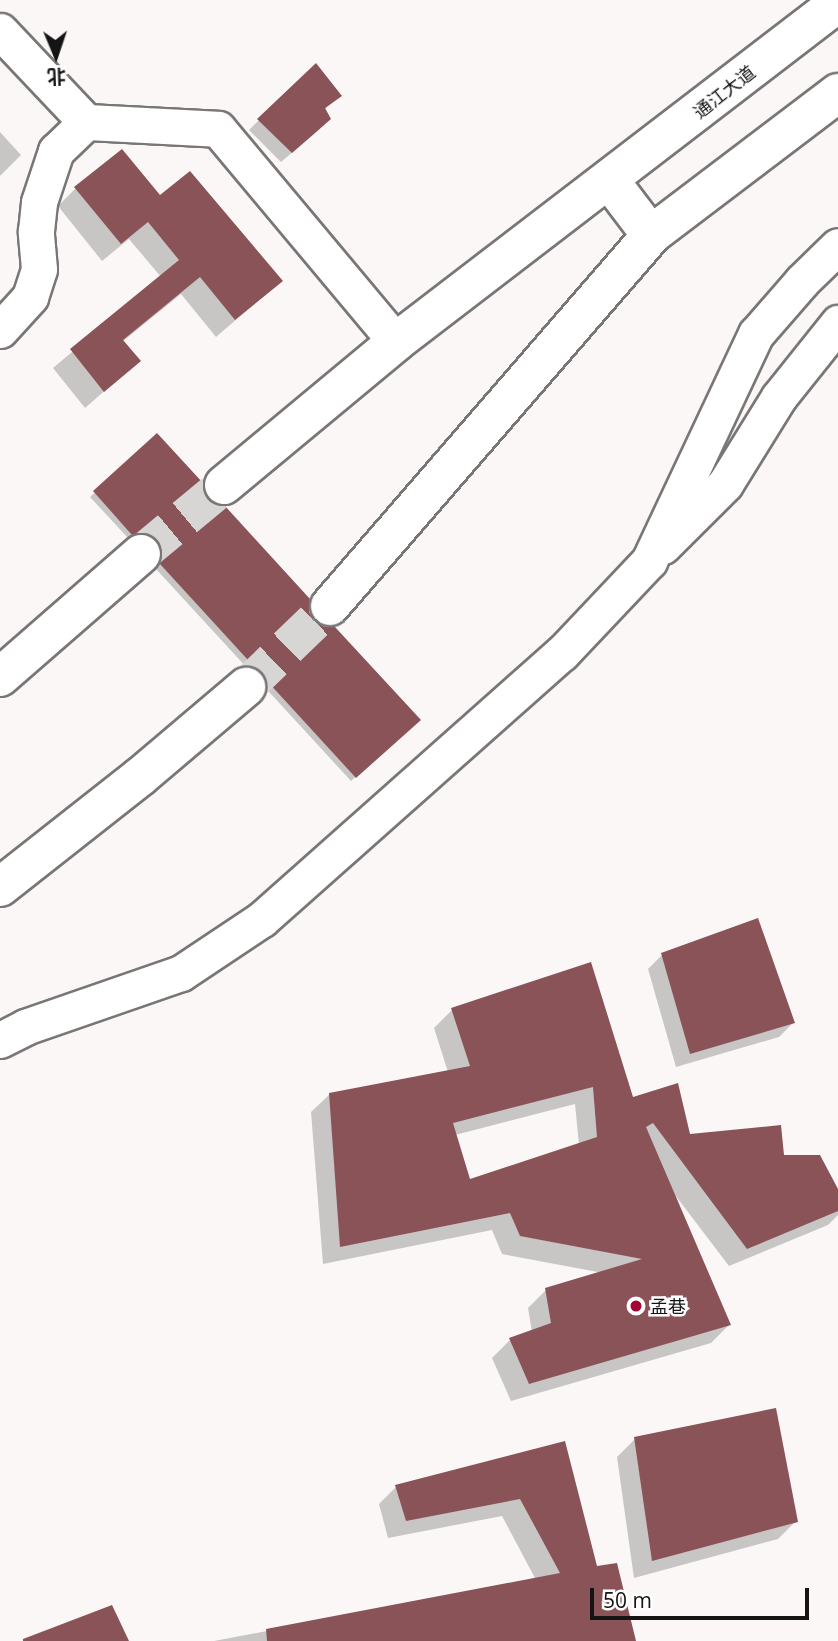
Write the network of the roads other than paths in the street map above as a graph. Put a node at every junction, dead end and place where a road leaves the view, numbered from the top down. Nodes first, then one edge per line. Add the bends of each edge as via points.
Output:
1 (838, 3) edge
2 (0, 31) edge
3 (838, 93) edge
4 (86, 122) junction
5 (610, 181) junction
6 (651, 235) junction
7 (838, 246) edge
8 (838, 323) edge
9 (0, 330) edge
10 (397, 342) junction
11 (223, 485) tunnel mouth
12 (141, 554) tunnel mouth
13 (649, 561) junction
14 (330, 607) tunnel mouth
15 (0, 677) edge
16 (246, 687) tunnel mouth
17 (141, 776) junction
18 (0, 852) edge
19 (0, 887) edge
20 (0, 1040) edge

1 - 5 highway, 通江大道
2 - 4 street
3 - 6 highway
4 - 9 street via 56,151 39,202 39,269 30,297
4 - 10 street via 218,129
5 - 6 highway
5 - 10 highway, 通江大道
6 - 14 highway
7 - 13 street via 756,334
8 - 13 street via 779,397 725,484
10 - 11 highway, 通江大道
12 - 15 highway
13 - 20 street via 562,653 262,919 181,973 24,1027
16 - 17 highway
17 - 18 highway
17 - 19 highway

